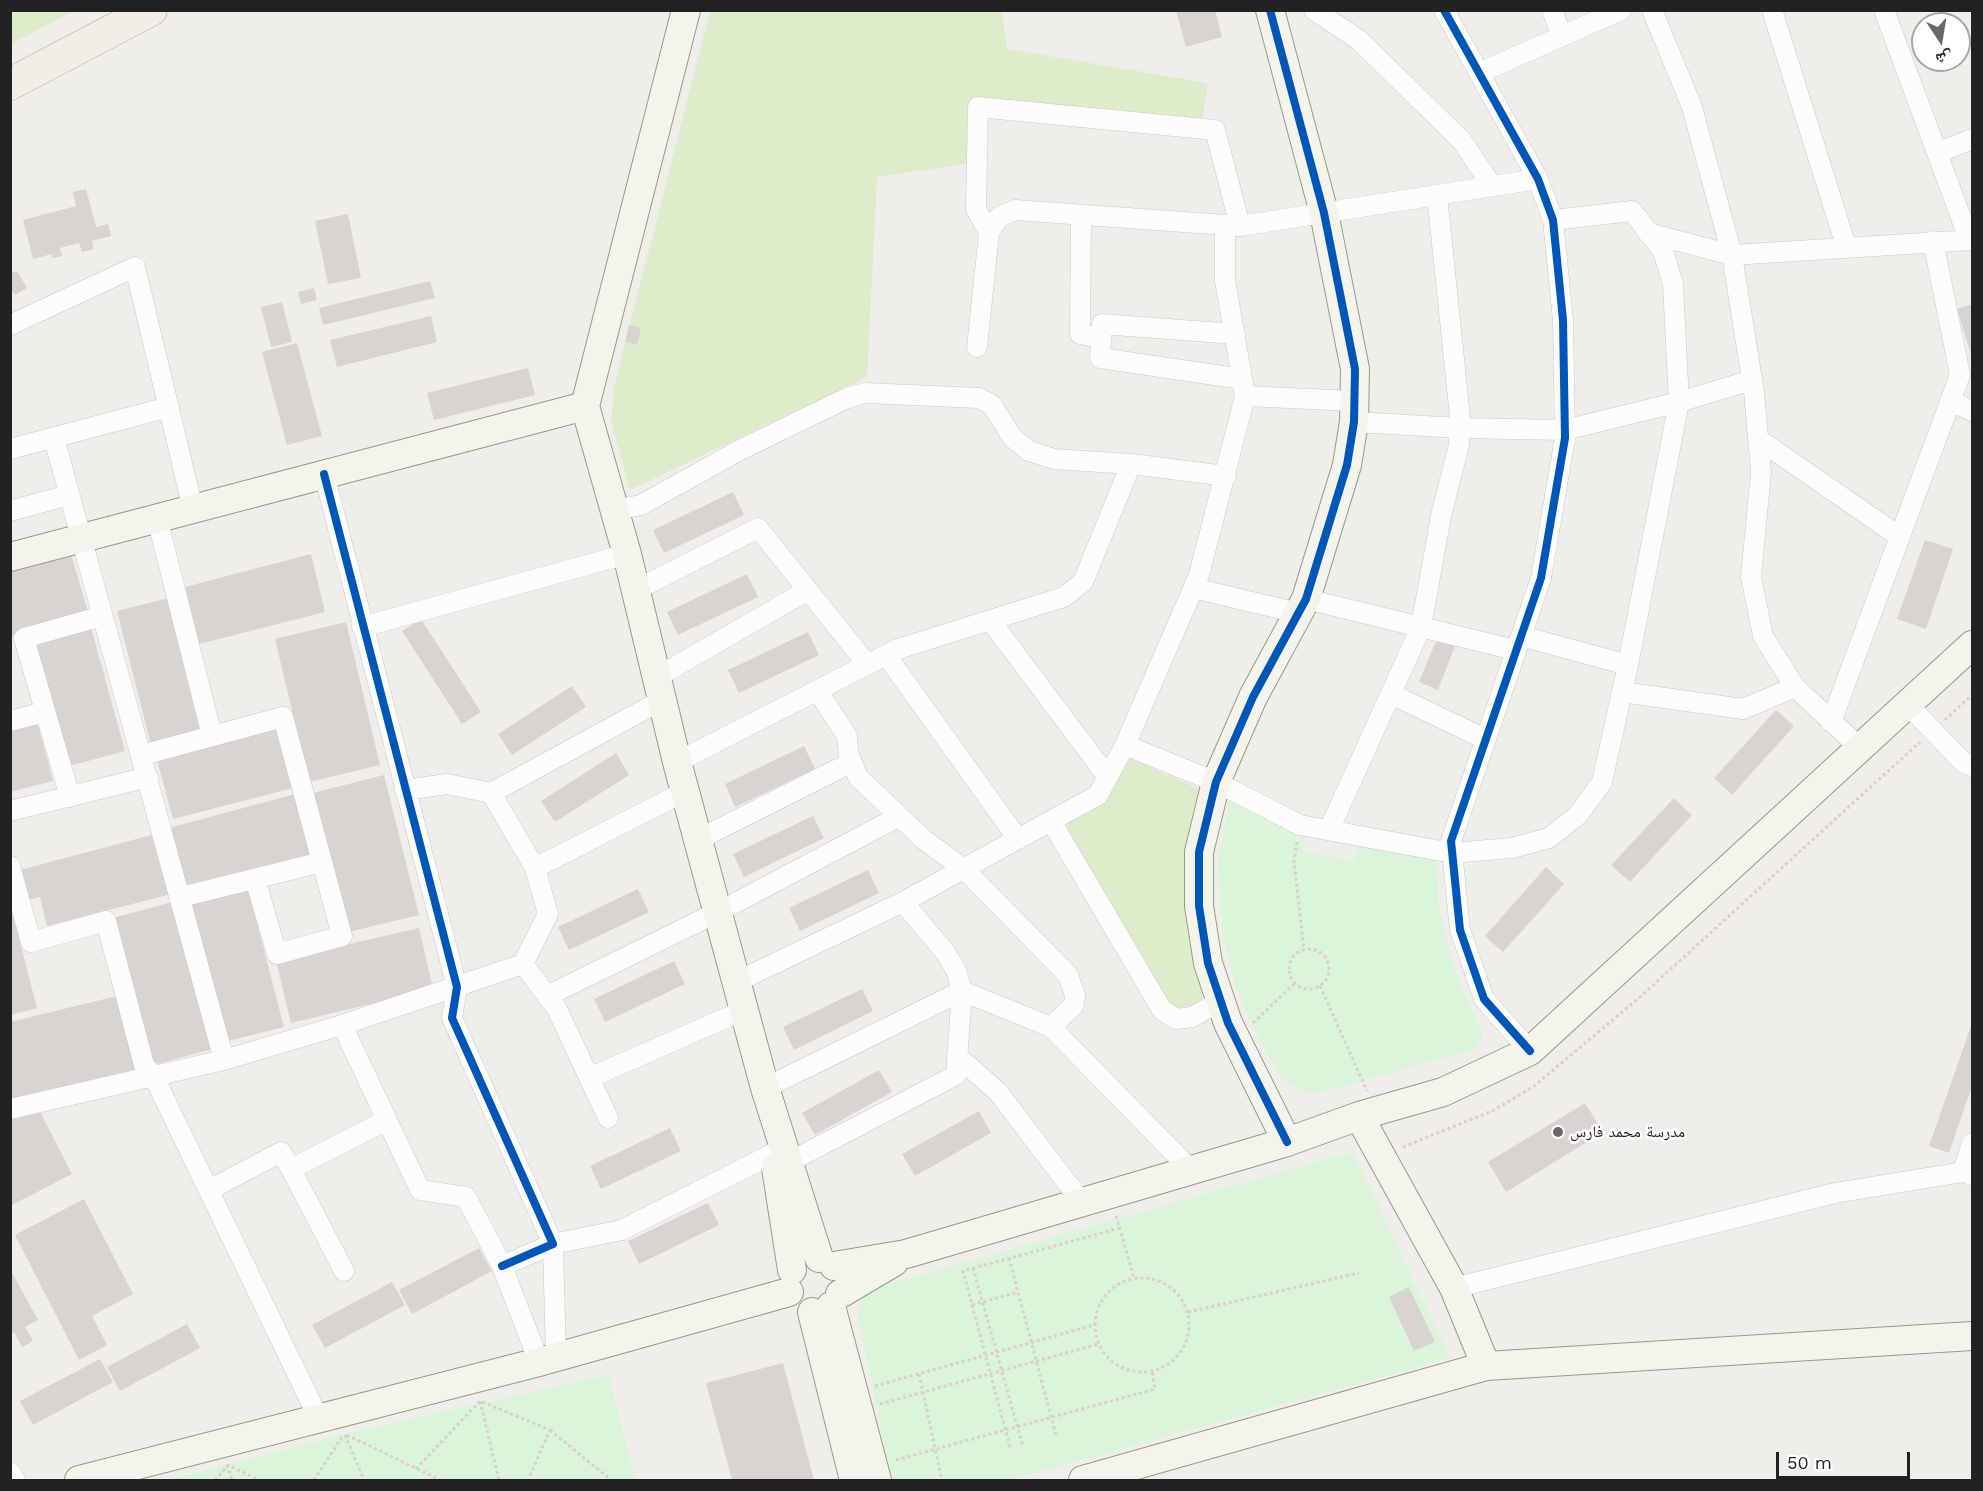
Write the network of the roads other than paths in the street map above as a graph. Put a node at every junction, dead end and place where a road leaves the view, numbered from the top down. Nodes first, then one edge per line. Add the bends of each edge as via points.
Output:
1 (151, 10) edge
2 (686, 10) edge
3 (1270, 10) edge
4 (1314, 10) edge
5 (1444, 10) edge
6 (1552, 10) edge
7 (1621, 10) edge
8 (1652, 10) edge
9 (1772, 10) edge
10 (1884, 10) edge
11 (1562, 36) junction
12 (1479, 74) junction
13 (10, 84) edge
14 (1972, 139) edge
15 (1937, 153) junction
16 (1538, 179) junction
17 (1492, 186) junction
18 (1437, 195) junction
19 (1324, 213) junction
20 (1081, 215) junction
21 (1553, 220) junction
22 (1233, 225) junction
23 (1648, 233) junction
24 (988, 234) junction
25 (1971, 239) edge
26 (1932, 241) junction
27 (1846, 246) junction
28 (1732, 255) junction
29 (10, 325) edge
30 (1234, 334) junction
31 (1101, 338) junction
32 (977, 347) dead end
33 (1752, 380) junction
34 (1244, 388) junction
35 (1950, 401) junction
36 (1679, 402) junction
37 (585, 406) junction
38 (169, 407) junction
39 (1354, 411) junction
40 (1972, 411) edge
41 (1460, 428) junction
42 (1565, 430) junction
43 (54, 438) junction
44 (1758, 440) junction
45 (10, 449) edge
46 (1131, 464) junction
47 (324, 474) junction
48 (1226, 476) junction
49 (69, 495) junction
50 (193, 509) junction
51 (615, 510) junction
52 (10, 511) edge
53 (157, 518) junction
54 (1900, 537) junction
55 (80, 538) junction
56 (627, 554) junction
57 (10, 556) edge
58 (1193, 588) junction
59 (636, 590) junction
60 (808, 590) junction
61 (1302, 606) junction
62 (102, 616) junction
63 (990, 620) junction
64 (362, 627) junction
65 (1421, 627) junction
66 (1518, 643) junction
67 (1972, 645) edge
68 (886, 655) junction
69 (867, 664) junction
70 (1628, 665) junction
71 (1795, 687) junction
72 (659, 689) junction
73 (817, 690) junction
74 (1622, 692) junction
75 (1391, 694) junction
76 (1907, 704) junction
77 (45, 712) junction
78 (10, 721) edge
79 (1832, 722) junction
80 (212, 736) junction
81 (1485, 739) junction
82 (1125, 745) junction
83 (1859, 747) junction
84 (142, 755) junction
85 (677, 762) junction
86 (852, 762) junction
87 (1972, 766) edge
88 (1107, 776) junction
89 (148, 777) junction
90 (1216, 782) junction
91 (405, 790) junction
92 (686, 791) junction
93 (491, 793) junction
94 (70, 796) junction
95 (10, 811) edge
96 (898, 816) junction
97 (1050, 821) junction
98 (1329, 830) junction
99 (699, 839) junction
100 (1018, 839) junction
101 (1452, 853) junction
102 (322, 862) junction
103 (10, 866) edge
104 (535, 868) junction
105 (964, 869) junction
106 (255, 879) junction
107 (180, 897) junction
108 (903, 902) junction
109 (718, 912) junction
110 (523, 964) junction
111 (736, 982) junction
112 (457, 987) junction
113 (962, 991) junction
114 (547, 996) junction
115 (1221, 1001) junction
116 (744, 1010) junction
117 (342, 1025) junction
118 (1051, 1027) junction
119 (1530, 1051) junction
120 (957, 1056) junction
121 (224, 1060) junction
122 (154, 1077) junction
123 (589, 1078) junction
124 (765, 1088) junction
125 (10, 1109) edge
126 (1368, 1114) junction
127 (608, 1118) dead end
128 (387, 1120) junction
129 (1287, 1142) junction
130 (1972, 1143) edge
131 (782, 1158) junction
132 (291, 1169) junction
133 (1190, 1169) junction
134 (1968, 1173) edge
135 (208, 1190) junction
136 (1081, 1202) junction
137 (553, 1244) junction
138 (906, 1254) junction
139 (826, 1262) junction
140 (502, 1266) junction
141 (344, 1271) dead end
142 (790, 1281) junction
143 (1454, 1288) junction
144 (828, 1304) junction
145 (1972, 1336) edge
146 (548, 1359) junction
147 (1486, 1366) junction
148 (319, 1419) junction
149 (883, 1471) edge
150 (10, 1472) edge
151 (15, 1480) edge
152 (79, 1480) edge
153 (854, 1480) edge
154 (1083, 1480) edge

1 - 13 main road
2 - 37 main road
3 - 19 main road
4 - 17 street via 1359,40 1462,141
5 - 12 street
6 - 11 street
7 - 11 street
8 - 28 street via 1692,107
9 - 27 street
10 - 15 street
11 - 12 street
12 - 16 street
14 - 15 street
15 - 25 street
16 - 17 street
16 - 21 street
17 - 18 street
18 - 19 street
18 - 41 street
19 - 22 street
19 - 39 main road via 1355,369
20 - 22 street
20 - 24 street via 1016,210 999,217
20 - 31 street via 1080,334
21 - 23 street via 1632,211
21 - 42 street via 1563,320
22 - 24 street via 1215,130 978,107 976,209
22 - 30 street via 1225,279
23 - 28 street
23 - 36 street via 1663,251 1673,284
24 - 32 street
25 - 26 street
26 - 27 street
26 - 35 street via 1960,375
27 - 28 street
28 - 33 street
29 - 38 street via 135,267
30 - 31 street via 1102,324
30 - 34 street
31 - 34 street via 1100,358
33 - 36 street
33 - 44 street
34 - 39 street
34 - 48 street
35 - 40 street
35 - 54 street
36 - 42 street
36 - 70 street
37 - 47 main road
37 - 51 main road
38 - 43 street
38 - 50 street
39 - 41 street
39 - 61 main road via 1347,465
41 - 42 street
41 - 65 street
42 - 66 street via 1541,578
43 - 45 street
43 - 49 street
44 - 54 street
44 - 71 street via 1761,472 1751,577 1763,636
46 - 48 street
46 - 51 street via 1054,459 1029,451 1012,437 992,405 979,398 865,393 740,450 641,505
46 - 63 street via 1083,582 1064,597
47 - 50 main road
47 - 64 street
48 - 58 street
49 - 52 street
49 - 55 street
50 - 53 main road
51 - 56 main road
53 - 55 main road
53 - 80 street
54 - 79 street
55 - 57 main road
55 - 62 street
56 - 59 main road
56 - 64 street
58 - 61 street
58 - 82 street
59 - 60 street via 758,528
59 - 72 main road
60 - 69 street
60 - 72 street
61 - 65 street
61 - 90 main road via 1253,698
62 - 77 street via 24,638
62 - 84 street
63 - 68 street
63 - 88 street
64 - 91 street
65 - 66 street
65 - 75 street
66 - 70 street
66 - 81 street
67 - 76 main road
68 - 69 street
68 - 100 street
69 - 73 street
70 - 74 street
71 - 74 street via 1743,709
71 - 79 street
72 - 85 main road
72 - 93 street
73 - 85 street
73 - 86 street via 846,736
74 - 101 street via 1602,782 1578,815 1549,838 1512,848
75 - 81 street
75 - 98 street
76 - 83 main road
76 - 87 street via 1963,762
77 - 78 street
77 - 94 street
79 - 83 street
80 - 84 street
80 - 102 street via 284,717
81 - 101 street via 1451,841
82 - 88 street
82 - 90 street
83 - 119 main road
84 - 89 street
85 - 92 main road
86 - 96 street via 858,777
86 - 99 street
88 - 97 street via 1098,795
89 - 94 street
89 - 107 street
90 - 98 street via 1300,825
90 - 115 main road via 1199,852 1199,906 1208,963
91 - 93 street via 447,784
91 - 112 street
92 - 99 main road
92 - 104 street
93 - 104 street
94 - 95 street
96 - 105 street
96 - 109 street
97 - 100 street
97 - 115 street via 1162,1010 1176,1019 1192,1017
98 - 101 street
99 - 109 main road
100 - 105 street
101 - 119 street via 1460,930 1484,999
102 - 106 street
102 - 106 street via 342,936 277,954
103 - 122 street via 31,942 106,921 144,1065
104 - 110 street via 548,914
105 - 108 street
105 - 118 street via 1068,975 1074,1005
106 - 107 street
107 - 121 street
108 - 111 street
108 - 113 street via 945,952
109 - 111 main road
109 - 114 street
110 - 112 street
110 - 114 street
111 - 116 main road
112 - 117 street
112 - 137 street via 452,1018
113 - 118 street
113 - 120 street
113 - 124 street
114 - 123 street
115 - 129 main road
116 - 123 street
116 - 124 main road
117 - 121 street
117 - 128 street
118 - 133 street
119 - 126 main road via 1443,1092
120 - 131 street via 956,1075
120 - 136 street via 998,1092
121 - 122 street
122 - 125 street
122 - 135 street
123 - 127 street
124 - 131 main road
126 - 129 main road
126 - 143 main road via 1381,1156
128 - 132 street
128 - 140 street via 420,1190 466,1197
129 - 133 main road
130 - 134 street
131 - 137 street via 622,1230
131 - 139 main road
131 - 142 main road
132 - 135 street via 281,1152
132 - 141 street
133 - 136 main road
134 - 143 street via 1835,1193
135 - 148 street
136 - 138 main road
137 - 140 street
137 - 146 street
138 - 139 main road
138 - 144 main road
139 - 142 main road via 803,1260
139 - 144 main road via 841,1278
140 - 146 street
142 - 144 main road via 796,1304
142 - 146 main road
143 - 147 main road
144 - 149 main road via 856,1401
144 - 153 main road
145 - 147 main road
146 - 148 main road
147 - 154 main road
148 - 152 main road
150 - 151 street

